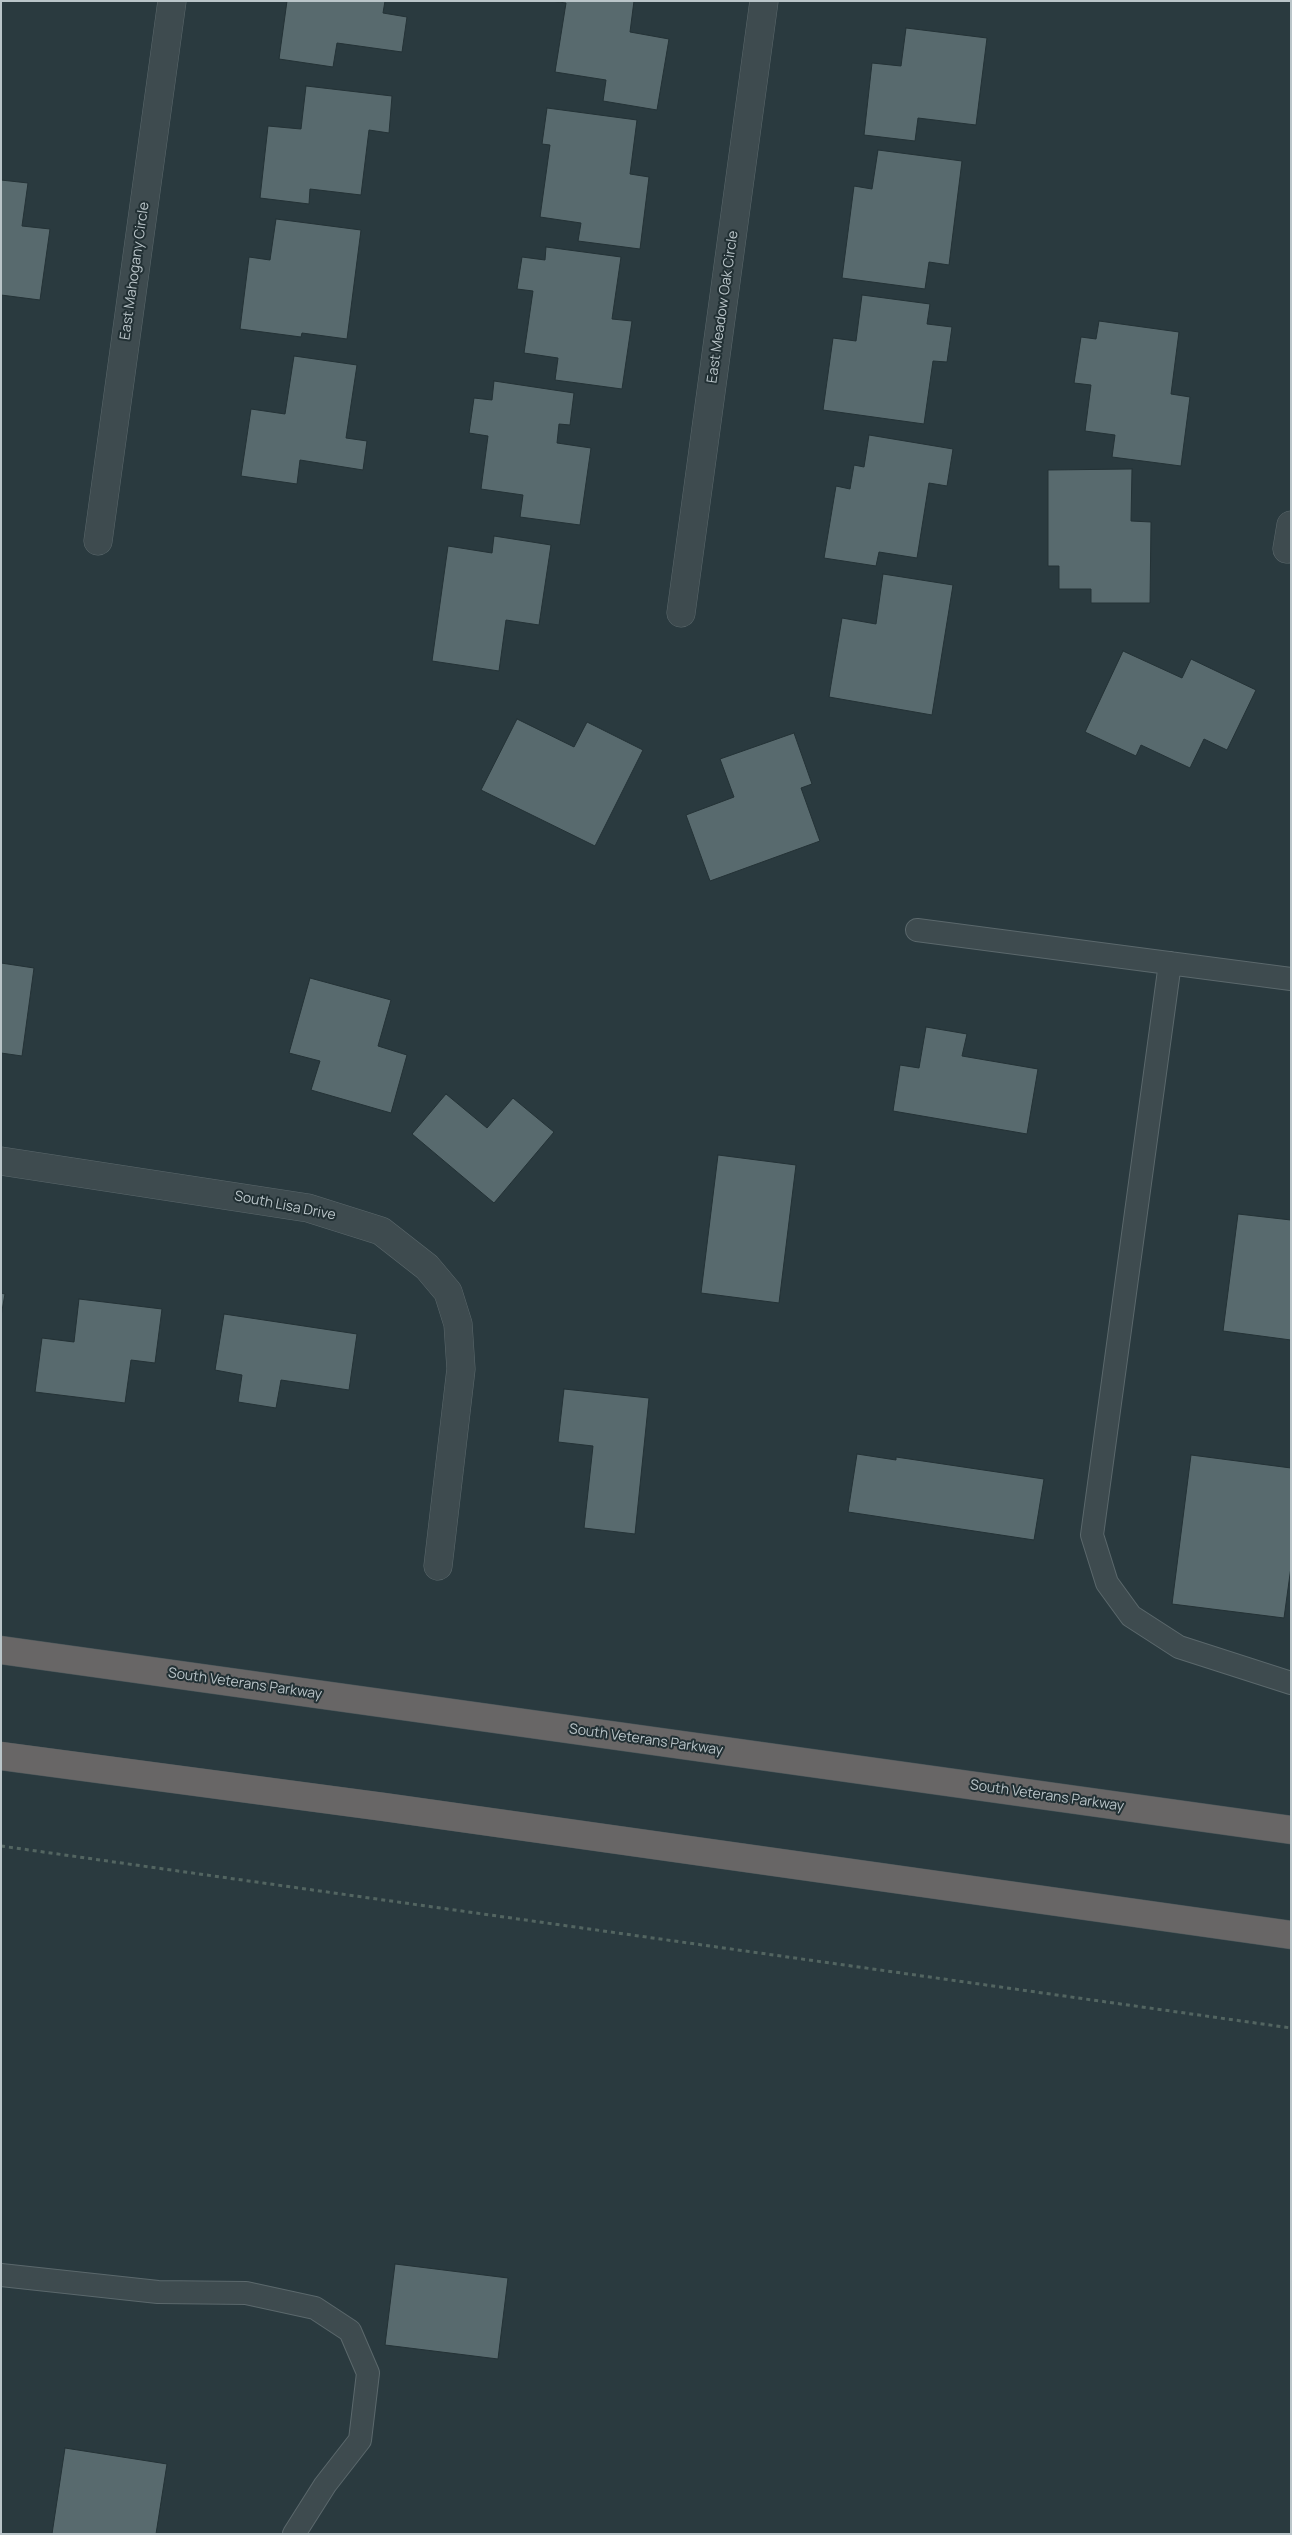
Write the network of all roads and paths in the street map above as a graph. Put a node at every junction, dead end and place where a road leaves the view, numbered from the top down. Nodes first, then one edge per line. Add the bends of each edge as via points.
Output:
1 (172, 1) edge
2 (764, 1) edge
3 (98, 541) dead end
4 (681, 613) dead end
5 (917, 930) dead end
6 (1170, 962) junction
7 (1291, 979) edge
8 (1, 1161) edge
9 (438, 1566) dead end
10 (1, 1650) edge
11 (1291, 1683) edge
12 (1, 1756) edge
13 (1291, 1830) edge
14 (1, 1846) edge
15 (1291, 1935) edge
16 (1291, 2028) edge
17 (1, 2274) edge
18 (294, 2534) edge

1 - 3 street, East Mahogany Circle
2 - 4 street, East Meadow Oak Circle
5 - 6 lane
6 - 7 lane
6 - 11 lane via 1092,1535 1107,1582 1130,1616 1179,1647
8 - 9 street, South Lisa Drive via 308,1208 381,1230 426,1267 448,1292 458,1324 461,1369
10 - 13 highway, South Veterans Parkway
12 - 15 highway
14 - 16 path
17 - 18 lane via 158,2292 246,2293 315,2308 350,2331 368,2373 360,2440 325,2485

